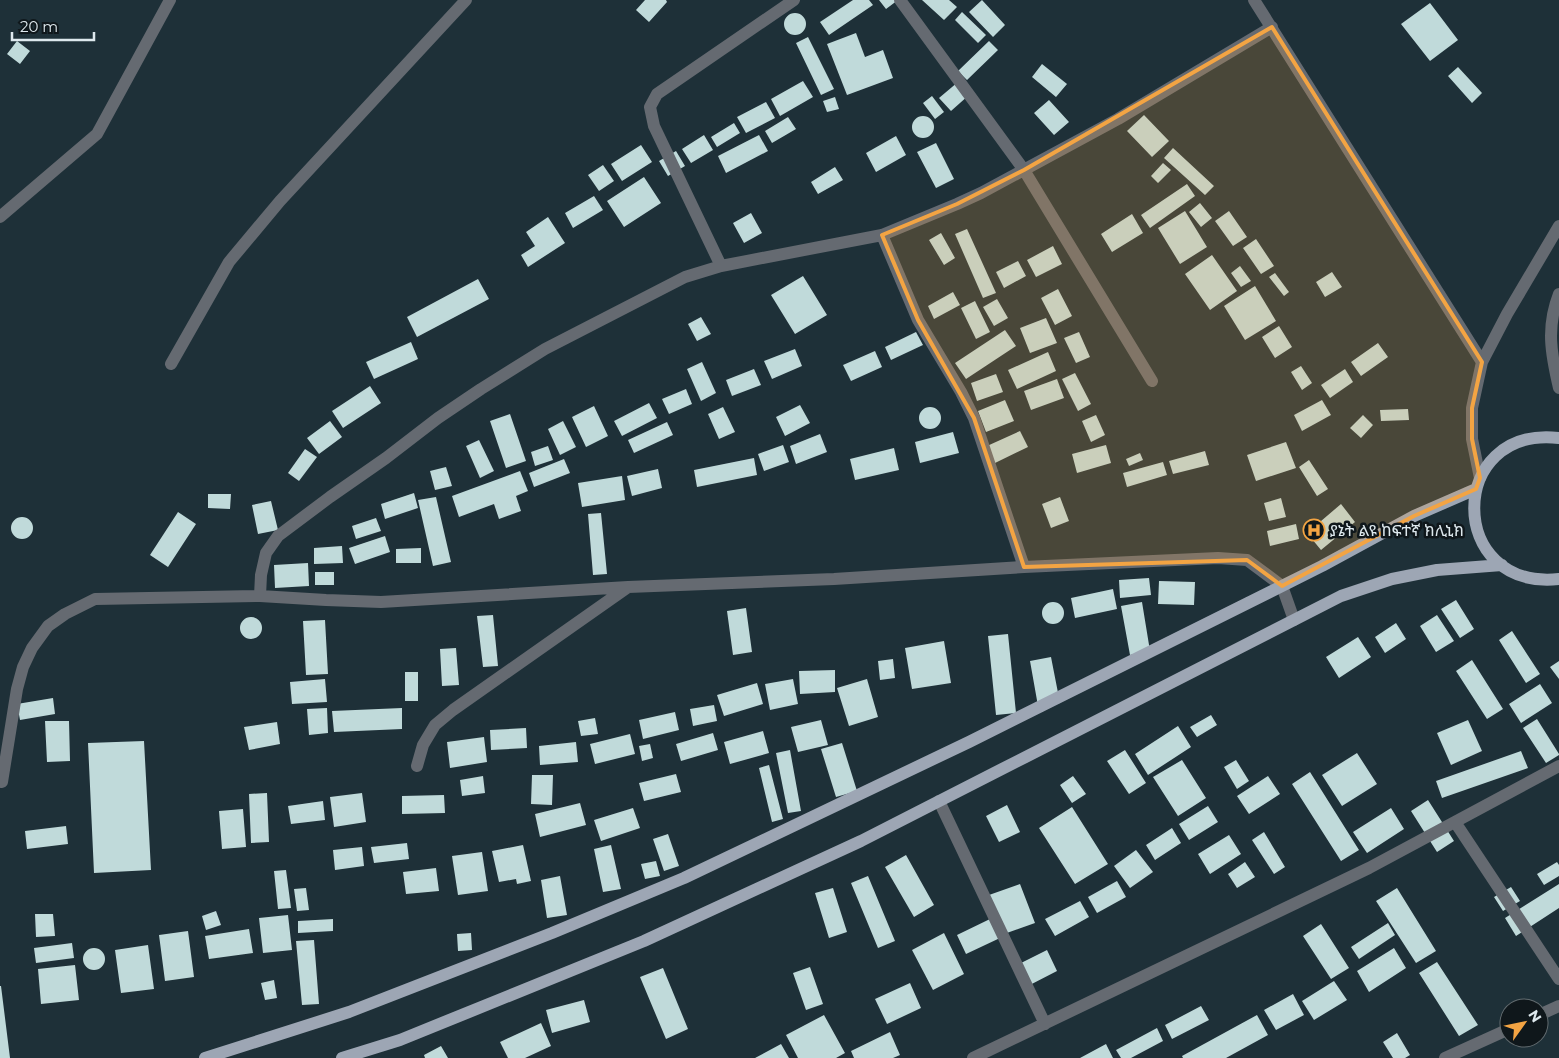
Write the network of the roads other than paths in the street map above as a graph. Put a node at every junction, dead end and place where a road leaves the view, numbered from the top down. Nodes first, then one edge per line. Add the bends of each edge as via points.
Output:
1 (170, 0) edge
2 (466, 0) edge
3 (794, 0) edge
4 (900, 0) edge
5 (1254, 0) edge
6 (1272, 27) junction
7 (1024, 170) junction
8 (0, 217) edge
9 (1559, 226) edge
10 (882, 235) junction
11 (721, 266) junction
12 (1559, 294) edge
13 (1482, 362) junction
14 (171, 364) dead end
15 (1152, 380) dead end
16 (1559, 388) edge
17 (1559, 438) edge
18 (1478, 484) junction
19 (1502, 565) junction
20 (1024, 567) junction
21 (1559, 579) edge
22 (1282, 586) junction
23 (628, 587) junction
24 (260, 596) junction
25 (1294, 620) junction
26 (417, 766) dead end
27 (1559, 766) edge
28 (2, 782) dead end
29 (939, 801) junction
30 (1454, 822) junction
31 (1559, 979) edge
32 (1045, 1024) junction
33 (1499, 1033) edge
34 (205, 1058) edge
35 (342, 1058) edge
36 (973, 1058) edge
37 (1444, 1058) edge

1 - 8 street via 97,134
2 - 14 street via 280,201 229,262
3 - 11 street via 657,94 650,107 654,126
4 - 7 street
5 - 6 street
6 - 7 street via 1118,119
6 - 13 street
7 - 10 street via 957,204
7 - 15 street
9 - 13 street
10 - 11 street
10 - 20 street via 918,320 974,418
11 - 24 street via 686,277 544,349 438,418 278,536 266,553
12 - 16 street via 1551,327 1551,356
13 - 18 street via 1472,408
17 - 18 main road via 1523,439 1506,448 1490,461
18 - 19 main road via 1473,510 1477,531 1487,550
18 - 22 main road
19 - 21 main road via 1521,576
19 - 25 main road via 1437,570 1392,579 1341,596
20 - 22 street via 1218,558 1247,560
20 - 23 street via 834,580
22 - 25 street
22 - 34 main road via 969,742 684,878 349,1012
23 - 24 street via 381,602
23 - 26 street via 435,725 423,745
24 - 28 street via 95,599 48,626 22,667
25 - 29 main road
27 - 30 street
29 - 32 street
29 - 35 main road via 861,841 644,941 400,1040
30 - 31 street
30 - 32 street via 1369,868
32 - 36 street
33 - 37 street

